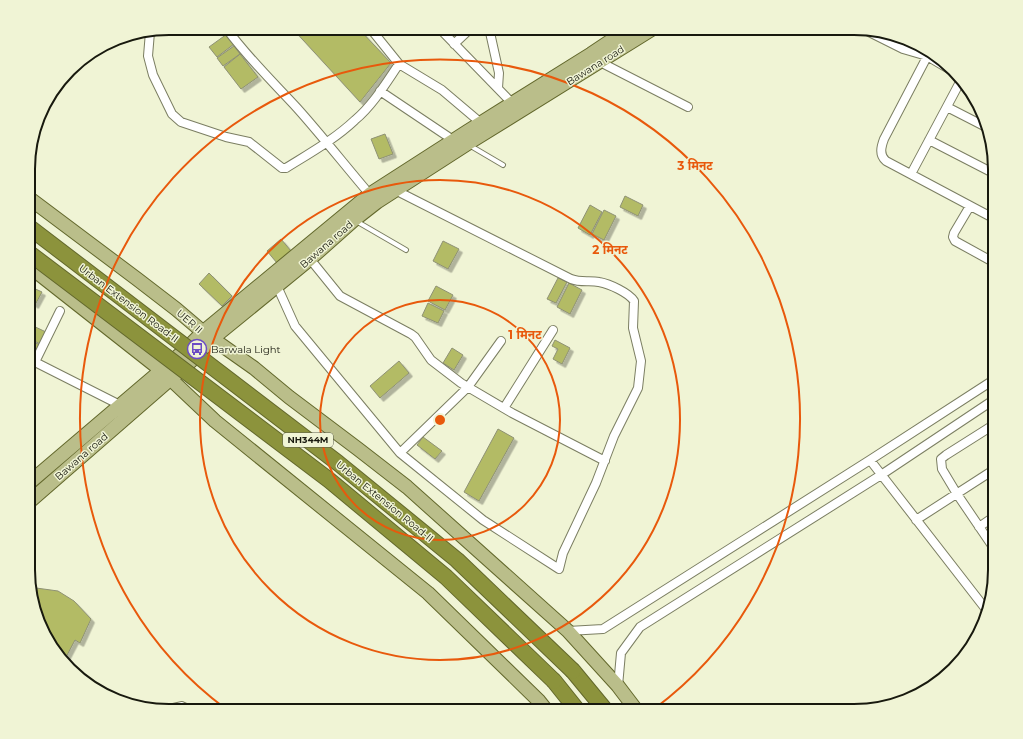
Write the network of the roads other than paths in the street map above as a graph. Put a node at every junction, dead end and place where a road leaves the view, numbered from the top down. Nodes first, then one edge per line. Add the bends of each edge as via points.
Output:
1 (231, 35) edge
2 (376, 35) edge
3 (446, 35) edge
4 (464, 35) edge
5 (491, 35) edge
6 (620, 35) edge
7 (643, 35) edge
8 (150, 37) edge
9 (881, 38) edge
10 (454, 44) junction
11 (919, 52) edge
12 (927, 57) edge
13 (600, 62) junction
14 (399, 64) junction
15 (958, 85) edge
16 (498, 88) junction
17 (380, 91) junction
18 (512, 103) junction
19 (688, 107) dead end
20 (947, 107) junction
21 (481, 122) junction
22 (980, 125) edge
23 (453, 140) junction
24 (929, 140) junction
25 (327, 142) junction
26 (467, 144) junction
27 (503, 165) dead end
28 (988, 170) edge
29 (910, 174) junction
30 (395, 190) junction
31 (374, 198) junction
32 (35, 203) edge
33 (970, 206) junction
34 (988, 215) edge
35 (354, 220) junction
36 (35, 232) edge
37 (406, 250) dead end
38 (35, 258) edge
39 (310, 259) junction
40 (988, 259) edge
41 (35, 271) edge
42 (277, 286) junction
43 (60, 311) dead end
44 (553, 330) dead end
45 (207, 336) junction
46 (501, 341) dead end
47 (35, 355) edge
48 (35, 362) edge
49 (165, 375) junction
50 (988, 384) edge
51 (468, 387) junction
52 (988, 404) edge
53 (120, 405) junction
54 (504, 408) junction
55 (988, 428) edge
56 (400, 453) junction
57 (870, 460) junction
58 (605, 461) junction
59 (988, 474) edge
60 (881, 475) junction
61 (35, 478) edge
62 (957, 494) junction
63 (35, 496) edge
64 (916, 520) junction
65 (988, 521) edge
66 (979, 527) junction
67 (988, 540) edge
68 (983, 605) edge
69 (568, 631) junction
70 (618, 686) junction
71 (541, 704) edge
72 (572, 704) edge
73 (600, 704) edge
74 (632, 704) edge

1 - 25 street
2 - 14 street
3 - 10 street
4 - 10 street
5 - 16 street via 499,73
6 - 18 main road, Bawana road
7 - 13 main road, Bawana road
8 - 25 street via 148,56 153,75 172,114 181,122 249,142 282,168 286,168
9 - 11 street via 903,49
10 - 16 street
12 - 29 street via 882,144 882,158
13 - 19 street
13 - 26 main road, Bawana road
14 - 17 street
14 - 21 street via 442,90
15 - 20 street
16 - 18 street
17 - 23 street
17 - 25 street via 355,120
18 - 21 main road, Bawana road
20 - 22 street
20 - 24 street
21 - 23 main road, Bawana road
23 - 31 main road, Bawana road
24 - 28 street
24 - 29 street
25 - 31 street
26 - 27 lane
26 - 30 main road, Bawana road
29 - 33 street
30 - 31 main road, Bawana road
30 - 58 street via 571,279 580,282 600,282 632,297 635,307 634,334 641,361 639,381 635,396 614,436
31 - 35 main road, Bawana road
31 - 45 main road, Bawana road
32 - 45 main road, UER II via 176,309
33 - 34 street
33 - 40 street via 953,237 955,242
35 - 37 lane
35 - 39 main road, Bawana road
36 - 73 highway, Urban Extension Road-II / NH344M, bridge via 338,463 457,560 572,671
38 - 72 highway, Urban Extension Road-II / NH344M, bridge via 335,485 446,577 554,681
39 - 42 main road, Bawana road
39 - 51 street via 340,296 411,334 431,360
41 - 49 main road
42 - 45 main road, Bawana road
42 - 56 street via 295,326
43 - 47 street
44 - 54 street
45 - 49 main road, Bawana road via 191,361
45 - 69 main road, UER II via 254,368 407,487
46 - 51 street
48 - 53 street
49 - 53 main road, Bawana road
49 - 63 main road, Bawana road
49 - 71 main road via 215,421 428,593
50 - 57 street
51 - 54 street
51 - 56 street
52 - 60 street
53 - 61 main road, Bawana road
54 - 58 street
55 - 62 street via 941,459 942,469
56 - 58 street via 483,520 559,569 563,553
57 - 60 street
57 - 69 street via 604,629
59 - 62 street
60 - 64 street
60 - 70 street via 640,627 621,653
62 - 64 street
62 - 66 street
64 - 68 street
65 - 66 street
66 - 67 street
69 - 70 main road, UER II
70 - 74 main road, UER II

